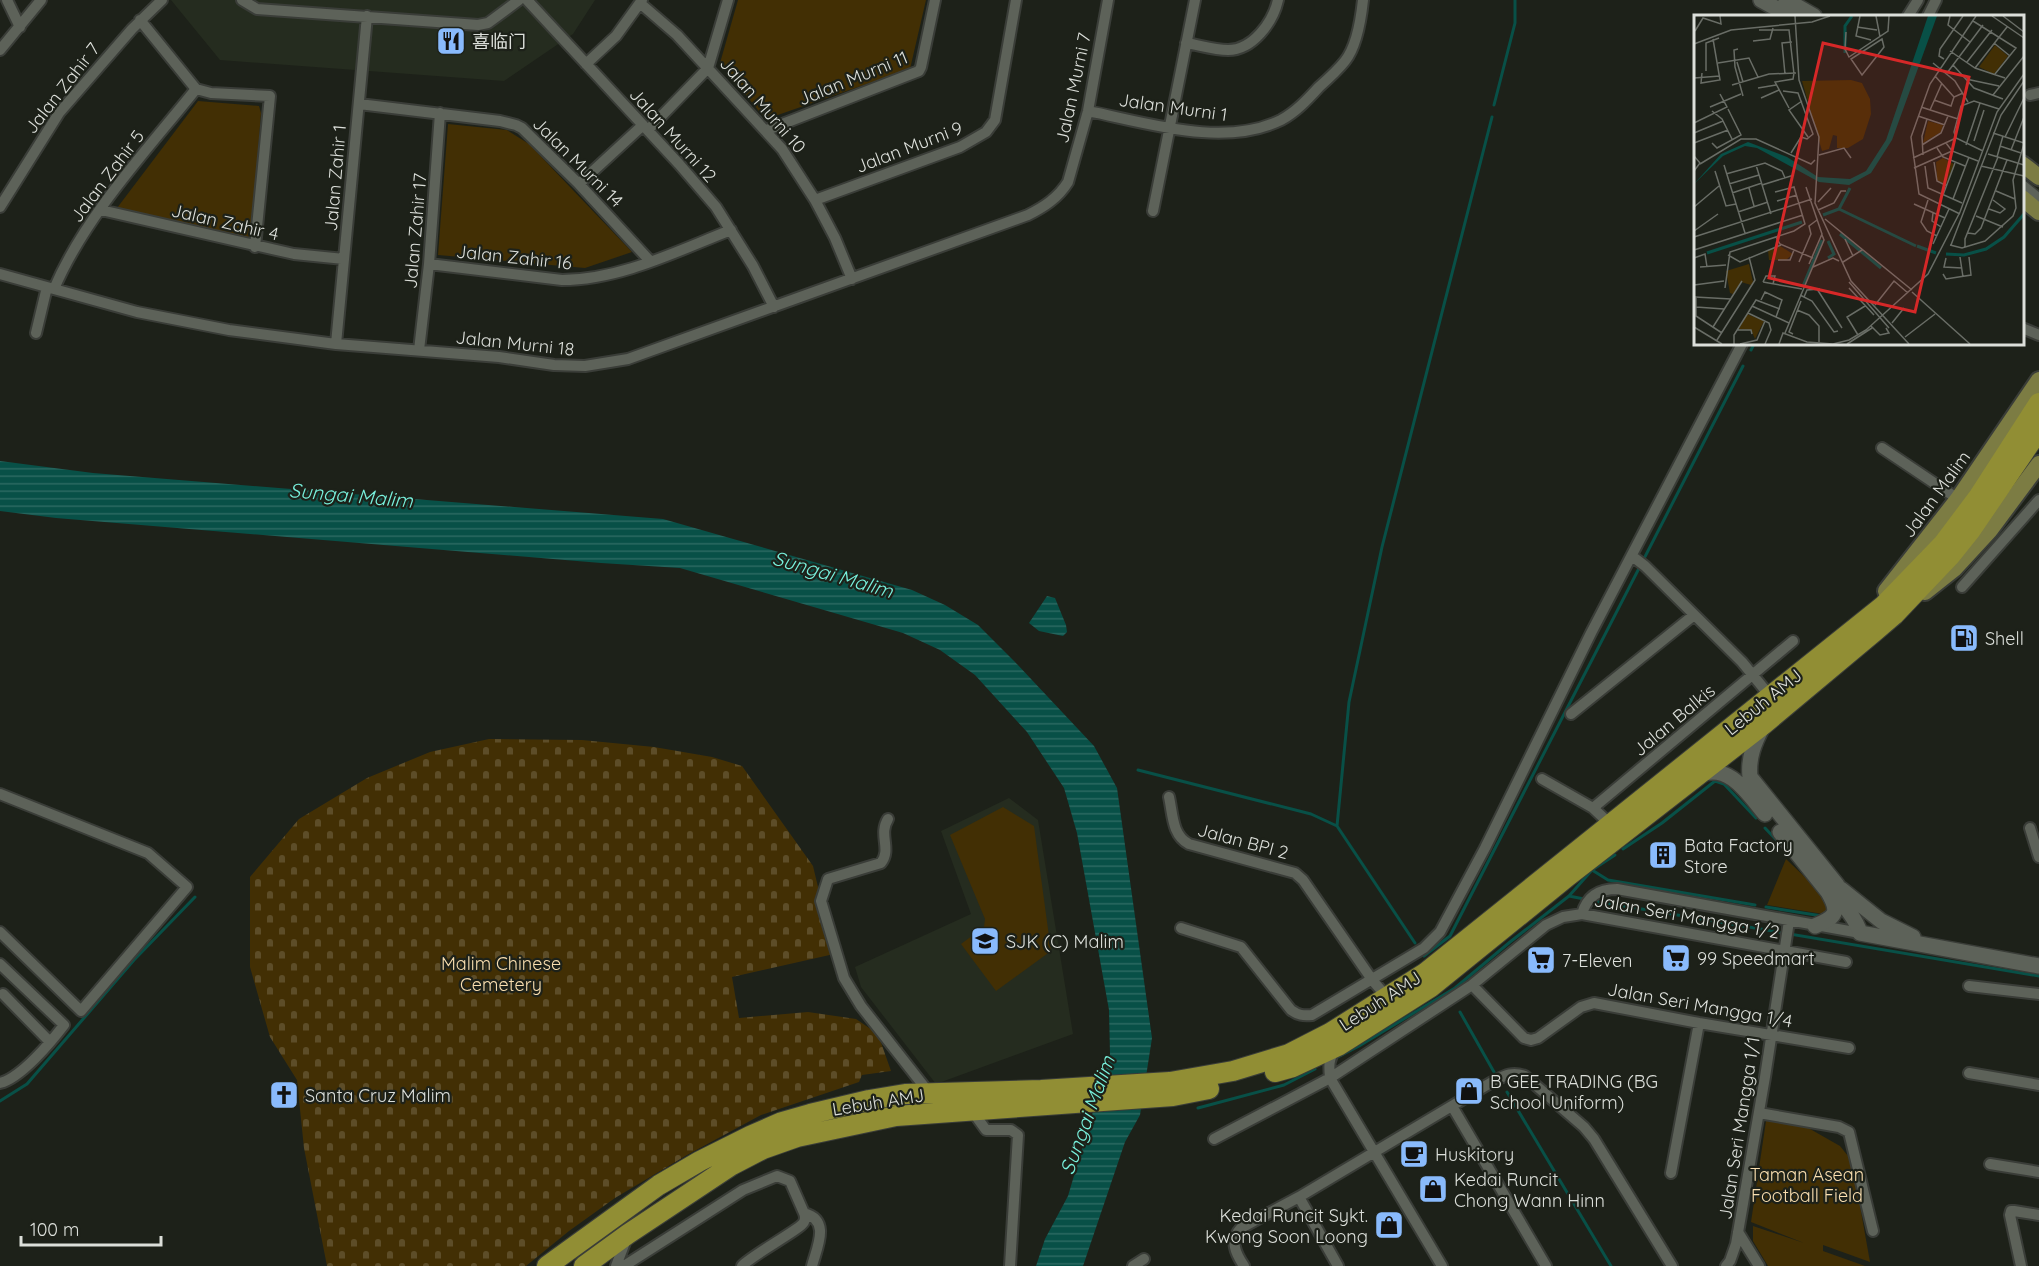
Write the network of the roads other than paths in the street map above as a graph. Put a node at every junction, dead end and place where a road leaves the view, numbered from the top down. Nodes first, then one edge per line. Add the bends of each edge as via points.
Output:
1 (7, 0) edge
2 (41, 0) edge
3 (162, 0) edge
4 (242, 0) edge
5 (519, 0) edge
6 (527, 0) edge
7 (728, 0) edge
8 (935, 0) edge
9 (1016, 0) edge
10 (1108, 0) edge
11 (1195, 0) edge
12 (1278, 0) edge
13 (1364, 0) edge
14 (1761, 0) edge
15 (1786, 0) edge
16 (1918, 0) edge
17 (1936, 0) edge
18 (641, 2) edge
19 (1788, 15) edge
20 (1812, 15) edge
21 (1909, 15) edge
22 (1928, 15) edge
23 (367, 16) junction
24 (140, 20) junction
25 (20, 27) junction
26 (1186, 43) junction
27 (0, 50) edge
28 (586, 64) junction
29 (708, 68) junction
30 (196, 89) junction
31 (359, 104) junction
32 (1088, 111) junction
33 (441, 113) junction
34 (645, 127) junction
35 (1171, 128) junction
36 (767, 130) junction
37 (2024, 166) edge
38 (2024, 175) edge
39 (2039, 177) edge
40 (1068, 182) joint
41 (579, 184) junction
42 (2039, 186) edge
43 (2024, 190) edge
44 (4, 192) edge
45 (815, 200) junction
46 (2024, 200) edge
47 (2039, 202) edge
48 (0, 207) edge
49 (101, 210) junction
50 (1153, 211) dead end
51 (2039, 212) edge
52 (731, 230) junction
53 (255, 246) junction
54 (344, 259) junction
55 (650, 261) junction
56 (429, 264) junction
57 (0, 274) edge
58 (852, 279) junction
59 (51, 288) junction
60 (774, 307) junction
61 (2024, 329) edge
62 (36, 333) dead end
63 (2039, 335) edge
64 (336, 344) junction
65 (1742, 345) edge
66 (419, 350) junction
67 (2039, 380) edge
68 (2039, 403) edge
69 (2039, 430) edge
70 (1882, 447) dead end
71 (2039, 464) edge
72 (2039, 500) edge
73 (1964, 515) junction
74 (1639, 561) junction
75 (1962, 587) dead end
76 (1694, 615) junction
77 (1887, 621) junction
78 (1793, 641) dead end
79 (1753, 676) junction
80 (1770, 696) junction
81 (1570, 714) dead end
82 (1764, 724) junction
83 (1699, 775) junction
84 (1542, 780) dead end
85 (0, 794) edge
86 (1169, 797) dead end
87 (1593, 808) junction
88 (888, 819) dead end
89 (1610, 824) junction
90 (2030, 828) dead end
91 (2039, 854) edge
92 (1835, 892) junction
93 (1584, 909) junction
94 (1815, 926) junction
95 (1181, 928) dead end
96 (0, 932) edge
97 (1860, 933) junction
98 (1787, 935) junction
99 (1943, 949) junction
100 (1846, 962) dead end
101 (0, 964) edge
102 (2039, 966) edge
103 (1373, 981) junction
104 (1472, 985) junction
105 (1969, 986) dead end
106 (3, 994) dead end
107 (2039, 994) edge
108 (1387, 997) junction
109 (1699, 1023) junction
110 (1771, 1035) junction
111 (1346, 1041) junction
112 (50, 1042) junction
113 (1849, 1048) dead end
114 (1306, 1061) junction
115 (1969, 1073) dead end
116 (1330, 1078) junction
117 (0, 1083) edge
118 (2039, 1085) edge
119 (1172, 1089) junction
120 (930, 1094) junction
121 (1043, 1098) junction
122 (1452, 1106) junction
123 (973, 1112) junction
124 (1759, 1113) junction
125 (1214, 1139) dead end
126 (1373, 1151) junction
127 (1990, 1164) dead end
128 (2039, 1172) edge
129 (1671, 1173) dead end
130 (1299, 1197) junction
131 (804, 1213) junction
132 (2039, 1215) edge
133 (1873, 1231) dead end
134 (1738, 1232) junction
135 (628, 1234) junction
136 (1145, 1260) edge
137 (547, 1266) edge
138 (584, 1266) edge
139 (616, 1266) edge
140 (624, 1266) edge
141 (741, 1266) edge
142 (812, 1266) edge
143 (1010, 1266) edge
144 (1134, 1266) edge
145 (1244, 1266) edge
146 (1338, 1266) edge
147 (1442, 1266) edge
148 (1546, 1266) edge
149 (1672, 1266) edge
150 (1726, 1266) edge
151 (1759, 1266) edge
152 (2021, 1266) edge

1 - 25 street
2 - 25 street
3 - 24 street, Jalan Zahir 7
4 - 23 street via 257,9
5 - 23 street via 483,25
6 - 28 street, Jalan Murni 12
7 - 29 street
8 - 36 street, Jalan Murni 11 via 919,71
9 - 45 street, Jalan Murni 9 via 994,120 986,132 960,147
10 - 32 street, Jalan Murni 7
11 - 26 street
12 - 26 street via 1271,20 1245,46 1229,50
13 - 35 street, Jalan Murni 1 via 1346,61 1281,120 1236,132
14 - 19 street
15 - 20 street
16 - 21 street
17 - 22 street
18 - 28 street via 616,36
18 - 29 street, Jalan Murni 10
23 - 31 street, Jalan Zahir 1
24 - 30 street
24 - 44 street, Jalan Zahir 7 via 59,113
25 - 27 street
26 - 35 street
28 - 34 street, Jalan Murni 12
29 - 34 street
29 - 36 street, Jalan Murni 10
30 - 49 street, Jalan Zahir 5
30 - 53 street via 270,96
31 - 33 street, Jalan Murni 14
31 - 54 street, Jalan Zahir 1
32 - 35 street, Jalan Murni 1
32 - 40 street, Jalan Murni 7
33 - 41 street, Jalan Murni 14 via 516,125
33 - 56 street, Jalan Zahir 17
34 - 41 street
34 - 52 street, Jalan Murni 12 via 716,207
35 - 50 street
36 - 45 street, Jalan Murni 10
37 - 39 main road
38 - 42 street
40 - 58 street, Jalan Murni 18 via 1050,203 1035,212
41 - 55 street, Jalan Murni 14
43 - 47 street
44 - 48 street, Jalan Zahir 7
45 - 58 street, Jalan Murni 10
46 - 51 main road
49 - 53 street, Jalan Zahir 4
49 - 59 street, Jalan Zahir 5
52 - 55 street, Jalan Zahir 16
52 - 60 street, Jalan Murni 12
53 - 54 street, Jalan Zahir 4
54 - 64 street, Jalan Zahir 1
55 - 56 street, Jalan Zahir 16 via 614,273 570,280
56 - 66 street, Jalan Zahir 17
57 - 59 street, Jalan Murni 18
58 - 60 street, Jalan Murni 18
59 - 62 street, Jalan Zahir 5
59 - 64 street, Jalan Murni 18 via 186,322
60 - 66 street, Jalan Murni 18 via 646,354 585,366
61 - 63 street
64 - 66 street, Jalan Murni 18
65 - 74 street
67 - 73 main road, Jalan Malim
68 - 73 highway, Lebuh AMJ
69 - 73 highway, Lebuh AMJ
70 - 73 street
71 - 77 main road via 2000,518 1954,569
72 - 75 street
73 - 77 highway, Lebuh AMJ via 1934,574
73 - 80 highway, Lebuh AMJ via 1943,544 1884,605
74 - 76 street
74 - 103 street via 1440,932 1424,948
76 - 79 street
76 - 81 street
77 - 82 highway, Lebuh AMJ
78 - 79 street, Jalan Balkis
79 - 80 street
79 - 87 street, Jalan Balkis
80 - 89 highway, Lebuh AMJ
82 - 83 highway, Lebuh AMJ
82 - 92 street via 1752,751 1750,777
83 - 92 street via 1719,772 1735,780
83 - 111 highway, Lebuh AMJ via 1431,987
84 - 87 street
85 - 96 street via 148,854 187,887 81,1011
86 - 103 street, Jalan BPI 2 via 1175,830 1183,841 1295,873
87 - 89 street
88 - 120 street via 884,826 886,852 881,863 828,879 821,901 853,995
89 - 108 highway, Lebuh AMJ via 1425,973
90 - 91 street
92 - 94 street via 1835,914
92 - 97 street via 1855,918
92 - 99 street via 1904,934
93 - 98 street, Jalan Seri Mangga 1/2
93 - 98 street via 1596,893 1617,889
93 - 104 street, Jalan Seri Mangga 1/2 via 1546,925
94 - 97 street
94 - 98 street
95 - 103 street via 1241,947 1297,1014 1312,1015
97 - 99 street
98 - 100 street, Jalan Seri Mangga 1/2
98 - 110 street, Jalan Seri Mangga 1/1
99 - 102 street
101 - 112 street via 64,1025
103 - 108 street, Jalan BPI 2
104 - 109 street, Jalan Seri Mangga 1/4 via 1530,1040 1587,1003
104 - 116 street, Jalan Seri Mangga 1/2
105 - 107 street
106 - 112 street
108 - 119 highway, Lebuh AMJ via 1289,1054
109 - 110 street, Jalan Seri Mangga 1/4
109 - 129 street
110 - 113 street, Jalan Seri Mangga 1/4
110 - 124 street, Jalan Seri Mangga 1/1
111 - 114 highway, Lebuh AMJ
111 - 116 street via 1331,1056
112 - 117 street via 30,1063
114 - 116 street
114 - 119 highway, Lebuh AMJ via 1230,1085
115 - 118 street
116 - 125 street, Jalan Seri Mangga 1/2
116 - 126 street
119 - 121 highway, Lebuh AMJ
120 - 121 highway, Lebuh AMJ
120 - 137 highway, Lebuh AMJ via 905,1094 846,1105 782,1122 750,1136 659,1185
121 - 123 highway, Lebuh AMJ
122 - 126 street
122 - 148 street
122 - 149 street via 1507,1074 1525,1076 1594,1139
123 - 135 highway, Lebuh AMJ via 896,1116 797,1137 763,1149
123 - 143 street via 986,1130 1011,1130 1018,1135
124 - 133 street via 1850,1132
124 - 134 street, Jalan Seri Mangga 1/1
126 - 130 street
126 - 147 street
127 - 128 street
130 - 145 street via 1240,1228 1234,1244
130 - 146 street
131 - 140 street via 790,1181 777,1176 769,1178 743,1190
131 - 141 street via 802,1225
131 - 142 street via 816,1218 820,1229
132 - 152 street via 2014,1210 2010,1215
134 - 150 street, Jalan Seri Mangga 1/1
134 - 151 street
135 - 138 highway, Lebuh AMJ
135 - 139 street
136 - 144 street

